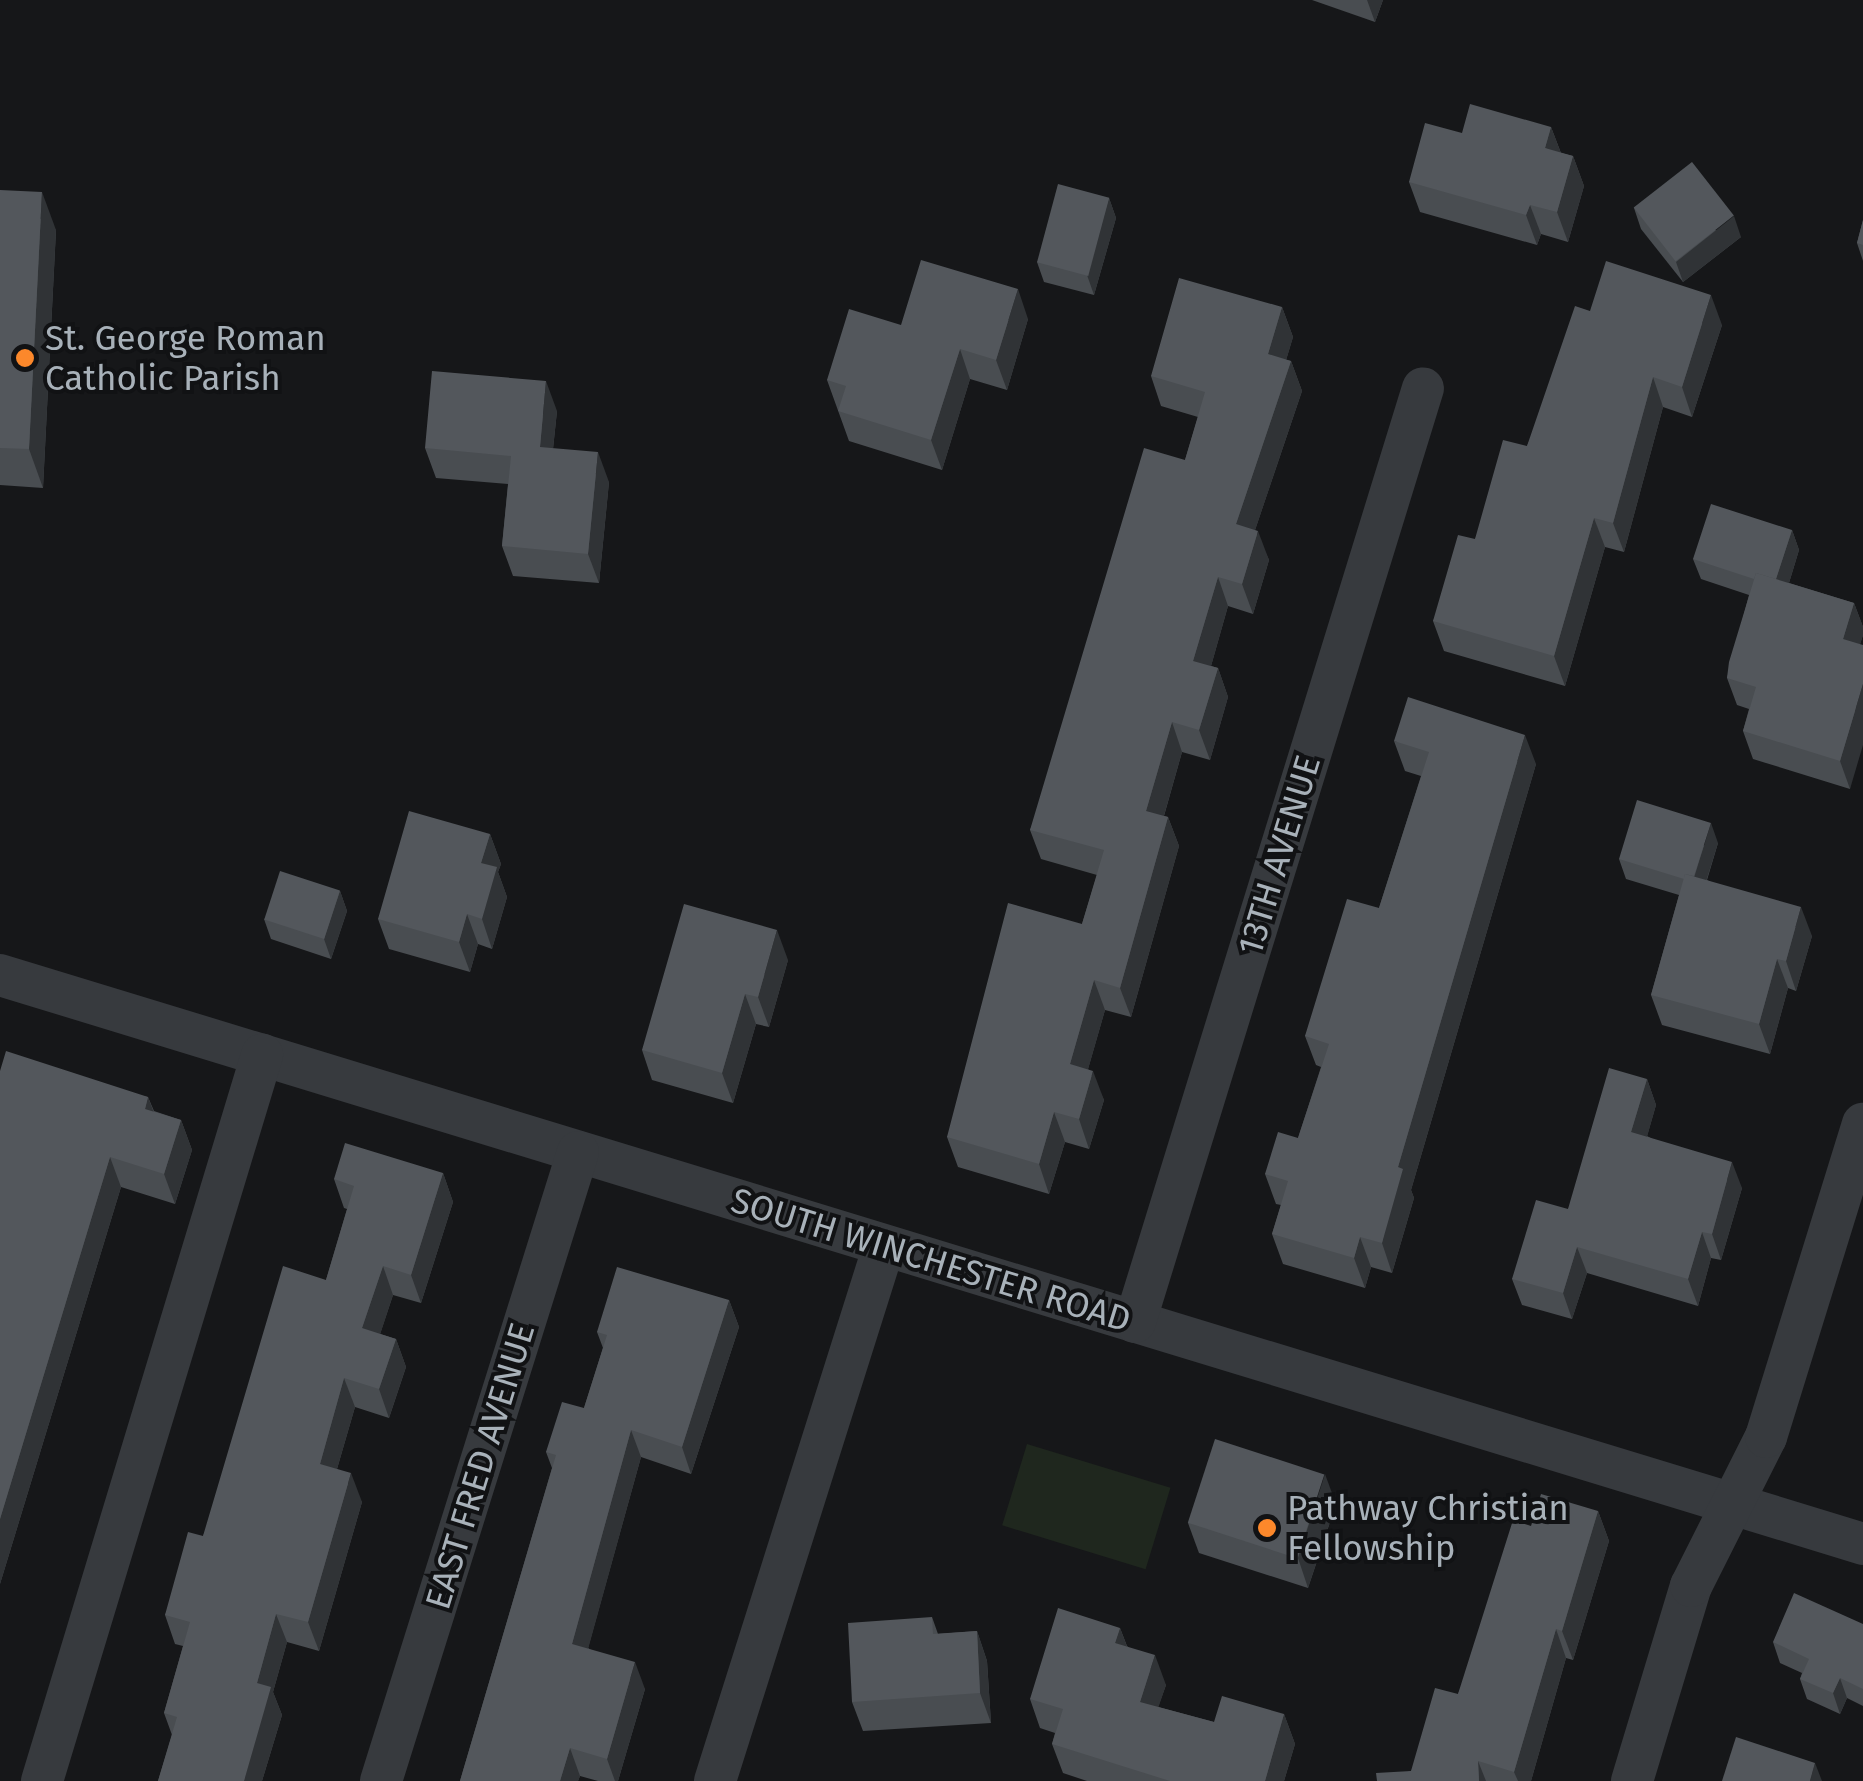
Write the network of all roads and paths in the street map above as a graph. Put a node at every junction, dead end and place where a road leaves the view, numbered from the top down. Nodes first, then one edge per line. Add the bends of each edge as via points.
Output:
1 (1423, 388) dead end
2 (0, 975) edge
3 (262, 1055) junction
4 (1863, 1124) edge
5 (578, 1152) junction
6 (884, 1246) junction
7 (1135, 1322) junction
8 (1728, 1503) junction
9 (1863, 1544) edge
10 (42, 1781) edge
11 (381, 1781) edge
12 (715, 1781) edge
13 (1632, 1781) edge

1 - 7 street, 13TH AVENUE
2 - 3 street, SOUTH WINCHESTER ROAD
3 - 5 street, SOUTH WINCHESTER ROAD
3 - 10 street
4 - 8 street via 1766,1437
5 - 6 street, SOUTH WINCHESTER ROAD
5 - 11 street, EAST FRED AVENUE
6 - 7 street, SOUTH WINCHESTER ROAD
6 - 12 street
7 - 8 street, SOUTH WINCHESTER ROAD
8 - 9 street, SOUTH WINCHESTER ROAD
8 - 13 street via 1691,1586

